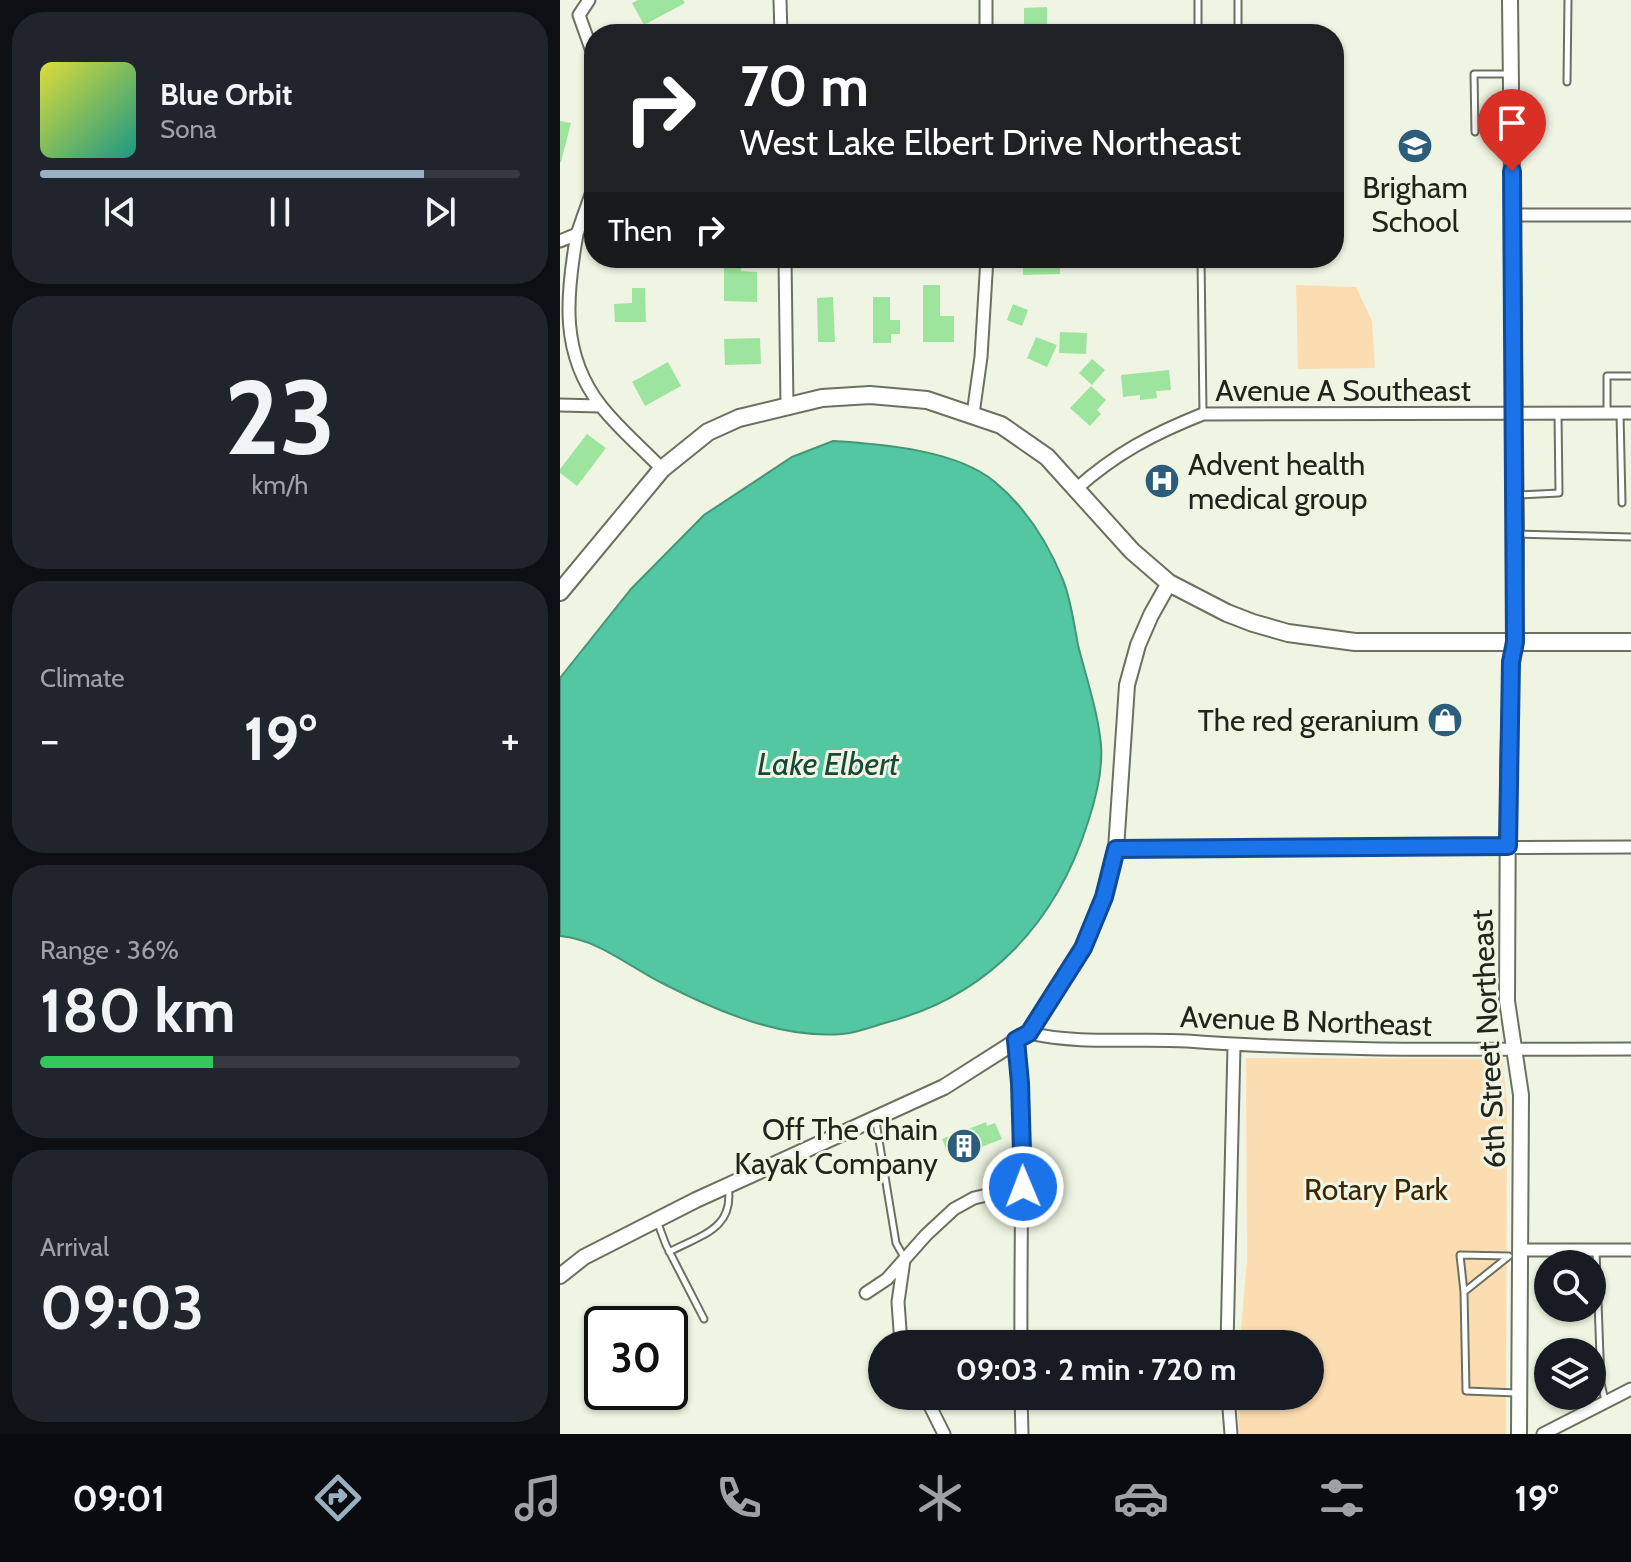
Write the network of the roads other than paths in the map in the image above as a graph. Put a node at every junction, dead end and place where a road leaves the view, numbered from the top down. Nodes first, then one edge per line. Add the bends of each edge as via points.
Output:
1 (589, 0) edge
2 (780, 0) edge
3 (986, 0) edge
4 (1198, 0) edge
5 (1238, 0) edge
6 (1510, 0) edge
7 (1568, 0) edge
8 (781, 24) edge
9 (986, 24) edge
10 (1198, 24) edge
11 (1238, 24) edge
12 (584, 29) edge
13 (1511, 74) junction
14 (1567, 82) dead end
15 (1475, 132) dead end
16 (584, 214) edge
17 (1513, 215) junction
18 (1631, 215) edge
19 (577, 234) junction
20 (560, 241) edge
21 (785, 268) edge
22 (986, 268) edge
23 (1201, 268) edge
24 (1631, 376) edge
25 (560, 405) edge
26 (600, 406) junction
27 (787, 406) junction
28 (1516, 413) junction
29 (1558, 413) junction
30 (1607, 413) junction
31 (1626, 413) edge
32 (973, 414) junction
33 (1203, 414) junction
34 (662, 469) junction
35 (1076, 489) junction
36 (1516, 496) junction
37 (1622, 503) dead end
38 (1516, 534) junction
39 (1631, 537) edge
40 (1169, 583) junction
41 (560, 592) edge
42 (1515, 642) junction
43 (1631, 642) edge
44 (1508, 846) junction
45 (1631, 847) edge
46 (1116, 849) junction
47 (1022, 1037) junction
48 (1234, 1046) junction
49 (1631, 1049) edge
50 (1513, 1050) junction
51 (875, 1117) junction
52 (728, 1185) junction
53 (1023, 1187) junction
54 (657, 1220) junction
55 (1606, 1250) edge
56 (1631, 1250) edge
57 (669, 1252) junction
58 (1534, 1252) edge
59 (1514, 1253) junction
60 (905, 1259) junction
61 (560, 1276) edge
62 (1464, 1292) junction
63 (866, 1293) dead end
64 (704, 1319) dead end
65 (900, 1330) edge
66 (1021, 1330) edge
67 (1227, 1330) edge
68 (1631, 1389) edge
69 (1518, 1393) junction
70 (1606, 1402) edge
71 (932, 1410) edge
72 (1021, 1410) edge
73 (1229, 1410) edge
74 (1590, 1410) edge
75 (944, 1434) edge
76 (1022, 1434) edge
77 (1231, 1434) edge
78 (1519, 1434) edge
79 (1543, 1434) edge

1 - 12 street via 579,15
2 - 8 street
3 - 9 street
4 - 10 lane
5 - 11 lane
6 - 13 street, 6th Street Northeast
7 - 14 lane
13 - 15 lane via 1474,74
13 - 17 street, 6th Street Northeast
16 - 19 street
17 - 18 street
17 - 28 street, 6th Street Northeast
19 - 20 street
19 - 26 street via 568,297 570,335 575,362
21 - 27 street
22 - 32 street
23 - 33 lane
24 - 30 lane via 1607,376
25 - 26 street
26 - 34 street
27 - 32 main road via 870,395 927,400
27 - 34 main road via 708,432
28 - 29 street, Avenue A Southeast
28 - 33 street, Avenue A Southeast
28 - 36 street, 6th Street Northeast
29 - 30 street, Avenue A Southeast
29 - 36 lane via 1559,493
30 - 31 street, Avenue A Southeast
31 - 37 lane
32 - 35 main road via 1026,441
33 - 35 street, Avenue A Southeast via 1131,447
34 - 41 main road
35 - 40 main road
36 - 38 street, 6th Street Northeast
38 - 39 lane
38 - 42 street, 6th Street Northeast
40 - 42 main road via 1227,613 1288,633 1355,642
40 - 46 street via 1138,645 1127,685
42 - 43 main road
42 - 44 street, 6th Street Northeast
44 - 45 street
44 - 46 street
44 - 50 street, 6th Street Northeast via 1507,1001
46 - 47 street via 1083,948
47 - 48 street, Avenue B Northeast
47 - 51 street via 944,1087
47 - 53 street
48 - 50 street, Avenue B Northeast
48 - 67 street
49 - 50 street, Avenue B Northeast
50 - 59 street, 6th Street Northeast via 1521,1095
51 - 52 street
51 - 60 lane via 896,1243
52 - 54 street
52 - 57 lane via 726,1219
53 - 60 street via 974,1198 954,1209
53 - 66 street
54 - 57 lane
54 - 61 street via 584,1257
55 - 56 street
57 - 64 lane
58 - 59 street
59 - 62 lane
59 - 62 lane via 1460,1255
59 - 69 street, 6th Street Northeast
60 - 63 street
60 - 65 street
62 - 69 lane via 1466,1391
68 - 70 street
69 - 78 street, 6th Street Northeast
71 - 75 street
72 - 76 street
73 - 77 street
74 - 79 street

